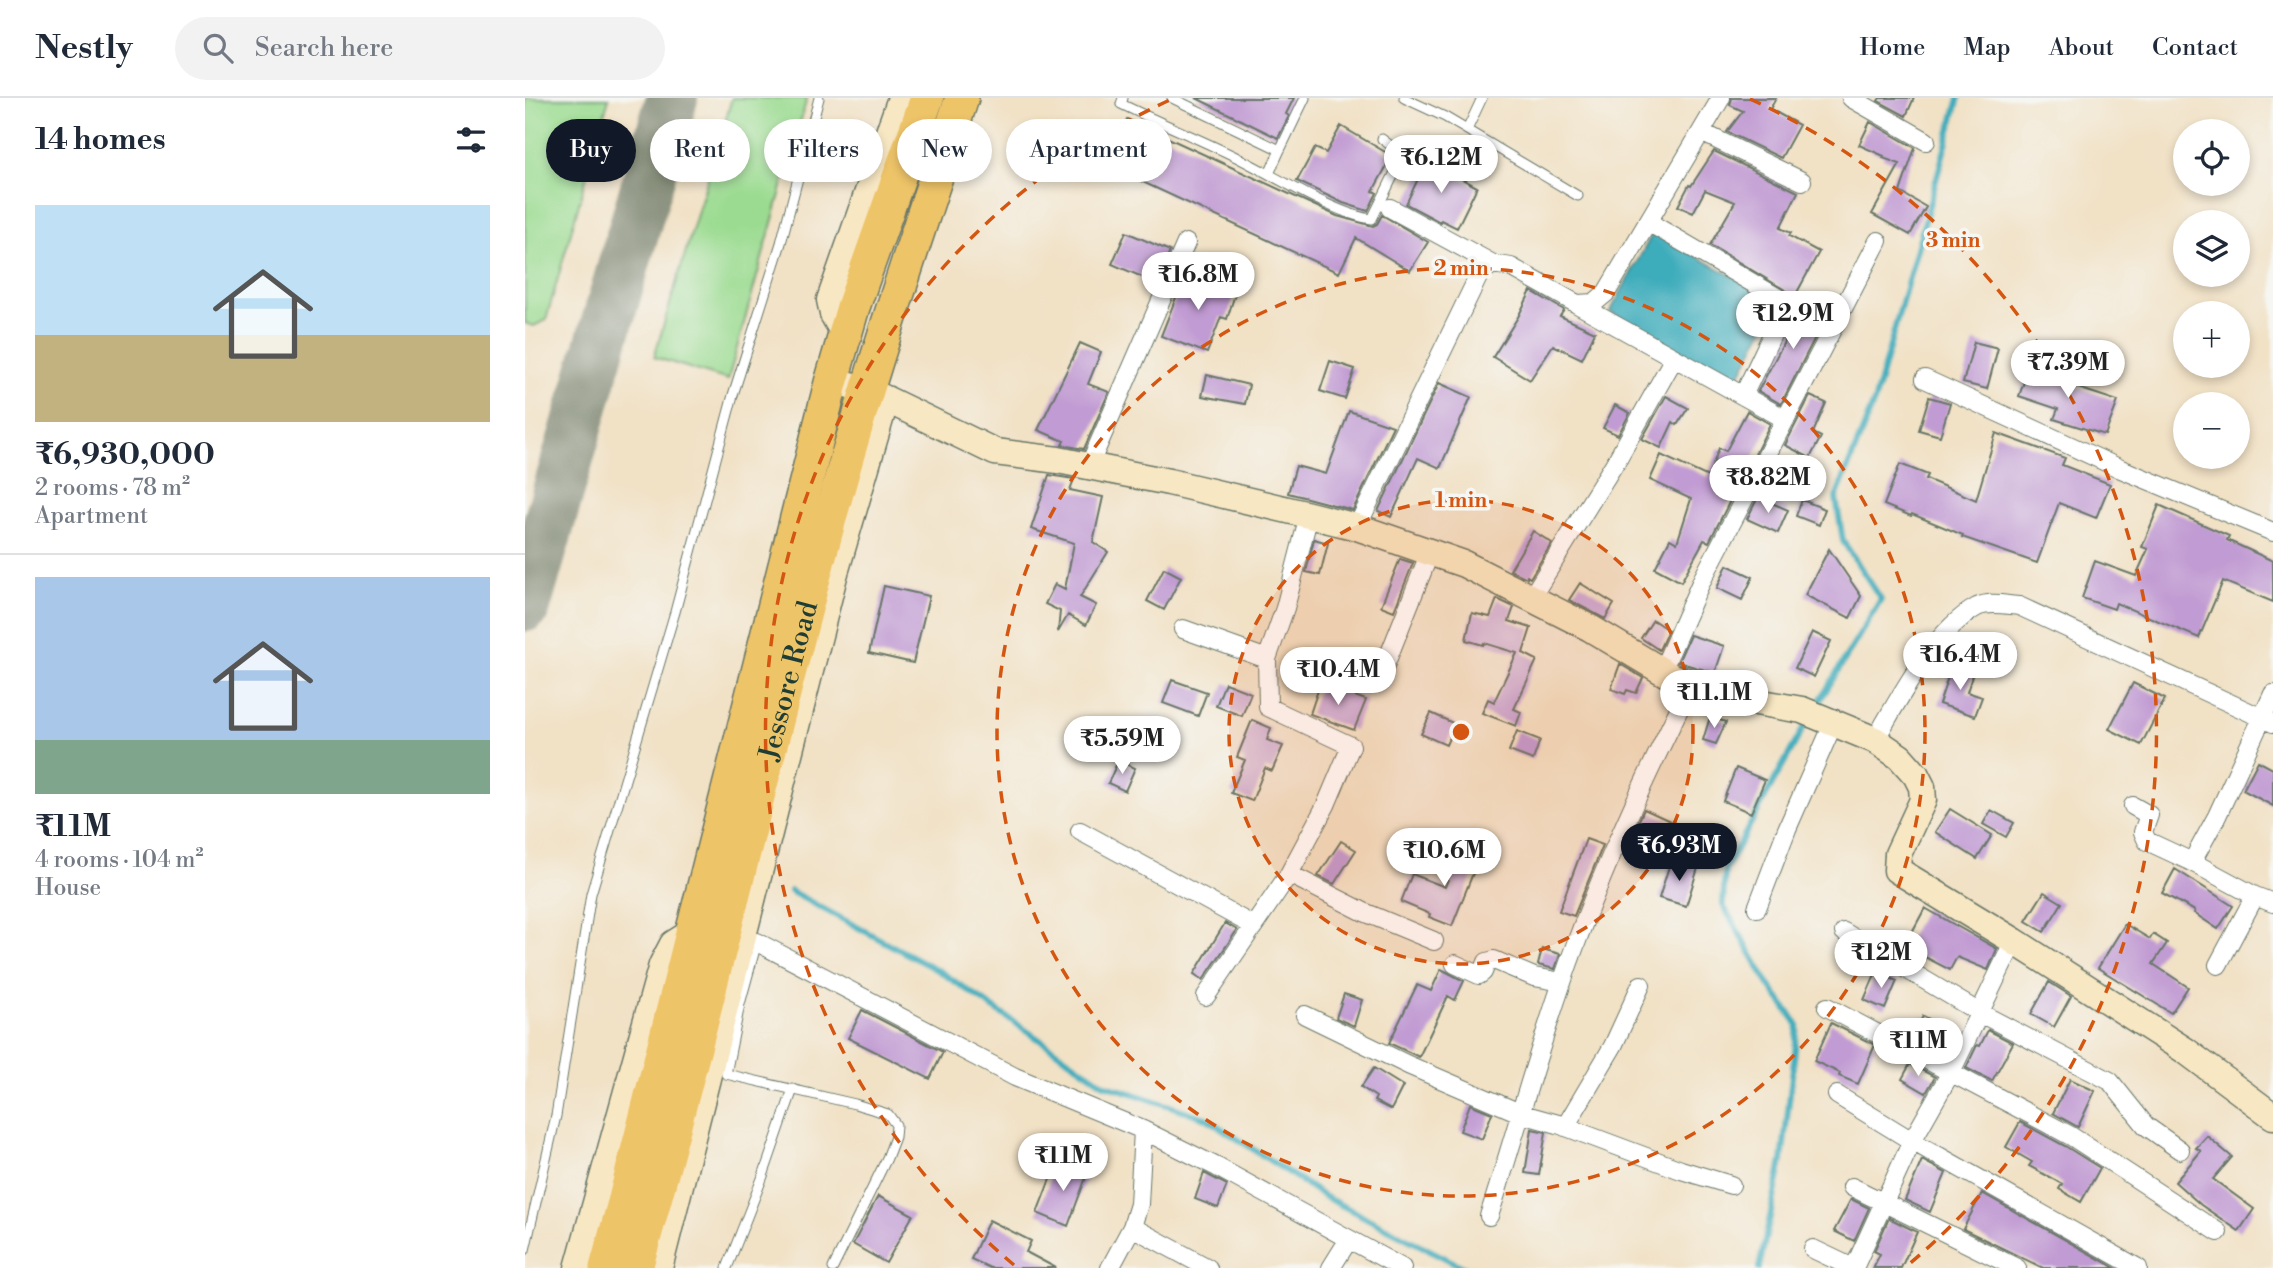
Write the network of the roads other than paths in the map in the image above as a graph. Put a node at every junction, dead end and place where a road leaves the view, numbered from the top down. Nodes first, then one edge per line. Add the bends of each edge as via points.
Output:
1 (818, 98) edge
2 (901, 98) edge
3 (927, 98) edge
4 (962, 98) edge
5 (1123, 98) edge
6 (1172, 98) edge
7 (1305, 98) edge
8 (1405, 98) edge
9 (1482, 98) edge
10 (1721, 98) edge
11 (1851, 98) edge
12 (1467, 130) junction
13 (1701, 132) junction
14 (1382, 139) dead end
15 (1926, 141) dead end
16 (1280, 150) junction
17 (1269, 174) junction
18 (1802, 181) dead end
19 (1578, 196) dead end
20 (1389, 208) dead end
21 (1648, 222) junction
22 (1878, 241) dead end
23 (1186, 243) dead end
24 (1493, 264) junction
25 (1577, 304) junction
26 (845, 335) junction
27 (1674, 358) junction
28 (1925, 379) dead end
29 (832, 380) junction
30 (877, 394) junction
31 (1743, 396) junction
32 (1785, 419) junction
33 (1089, 466) junction
34 (1309, 516) junction
35 (1357, 527) junction
36 (2273, 532) edge
37 (1430, 552) junction
38 (1531, 598) junction
39 (1183, 629) dead end
40 (1267, 659) junction
41 (1662, 671) junction
42 (1382, 673) dead end
43 (1692, 683) junction
44 (2273, 694) edge
45 (1820, 717) junction
46 (2267, 721) edge
47 (1875, 740) junction
48 (2133, 806) dead end
49 (1080, 831) dead end
50 (2192, 862) junction
51 (1289, 874) junction
52 (2255, 896) junction
53 (2273, 903) edge
54 (1757, 908) dead end
55 (1254, 926) junction
56 (1844, 932) dead end
57 (2014, 940) junction
58 (728, 941) junction
59 (1434, 941) dead end
60 (1455, 964) dead end
61 (2218, 965) dead end
62 (1562, 982) junction
63 (1641, 985) dead end
64 (1206, 996) dead end
65 (1827, 1007) dead end
66 (1980, 1013) junction
67 (1305, 1015) dead end
68 (1951, 1072) junction
69 (793, 1089) junction
70 (1837, 1095) dead end
71 (1522, 1114) junction
72 (2273, 1116) edge
73 (1565, 1127) junction
74 (1143, 1130) junction
75 (1912, 1141) junction
76 (2180, 1150) dead end
77 (1731, 1185) dead end
78 (1853, 1187) dead end
79 (1885, 1202) junction
80 (1489, 1216) dead end
81 (1132, 1227) junction
82 (2218, 1232) dead end
83 (1349, 1239) junction
84 (1813, 1249) dead end
85 (525, 1250) edge
86 (578, 1268) edge
87 (606, 1268) edge
88 (636, 1268) edge
89 (659, 1268) edge
90 (727, 1268) edge
91 (833, 1268) edge
92 (1110, 1268) edge
93 (1208, 1268) edge
94 (1331, 1268) edge
95 (1402, 1268) edge
96 (1854, 1268) edge
97 (2017, 1268) edge
98 (2138, 1268) edge

1 - 85 lane via 781,243 591,894 556,1116
2 - 26 street via 830,300
3 - 26 highway
4 - 30 highway, Jessore Road
5 - 17 lane via 1121,104
6 - 16 lane
7 - 16 lane
8 - 12 lane
9 - 12 lane
10 - 13 street
11 - 15 street
12 - 19 lane
13 - 18 street
13 - 21 street
14 - 17 lane via 1399,152 1401,160 1372,219
16 - 17 lane
20 - 24 street
21 - 25 street via 1606,292 1594,303
21 - 31 street via 1787,303
22 - 32 street
23 - 33 street
24 - 25 street via 1511,267
24 - 35 street via 1480,274
25 - 27 street
26 - 29 highway
27 - 31 street
27 - 38 street
28 - 36 street via 2121,469
29 - 30 street
29 - 58 highway
30 - 33 street via 995,452
30 - 58 highway, Jessore Road via 831,512
31 - 32 street
32 - 41 street via 1702,580
33 - 34 street
34 - 35 street
34 - 40 street
35 - 37 street
37 - 38 street
37 - 42 street
38 - 41 street
39 - 40 street
40 - 51 street via 1268,707 1351,746
41 - 43 street
43 - 45 street
43 - 62 street via 1637,793
44 - 46 street
45 - 47 street
45 - 54 street via 1787,829
46 - 47 street via 2019,607 1993,603 1978,606 1942,637
46 - 50 street
47 - 57 street via 1901,757 1922,787 1923,800 1898,854 1897,870
48 - 50 street via 2149,815 2143,832 2147,841
49 - 55 street
50 - 52 street
51 - 55 street
51 - 59 street
52 - 53 street
52 - 61 street
55 - 64 street
56 - 66 street
57 - 66 street
57 - 72 street via 2186,1051
58 - 69 lane via 740,1004 726,1074
58 - 74 street via 1015,1077
58 - 86 street via 673,944 662,965
58 - 87 highway via 625,1199
58 - 88 highway, Jessore Road
58 - 89 street
60 - 62 street via 1479,975 1487,962 1494,960
62 - 71 street
63 - 73 street via 1613,1046
65 - 68 street
66 - 68 street
66 - 76 street via 2110,1081 2146,1126
67 - 71 street
68 - 75 street
68 - 82 street via 2071,1136
69 - 90 lane
69 - 91 lane via 888,1114 896,1125 887,1158
70 - 75 street
71 - 73 street
71 - 80 street
73 - 77 street
74 - 81 street via 1139,1204
74 - 83 street
75 - 79 street
75 - 98 street
78 - 79 street
79 - 96 street
79 - 97 street
81 - 92 street
81 - 93 street
83 - 94 street
83 - 95 street
84 - 96 street

